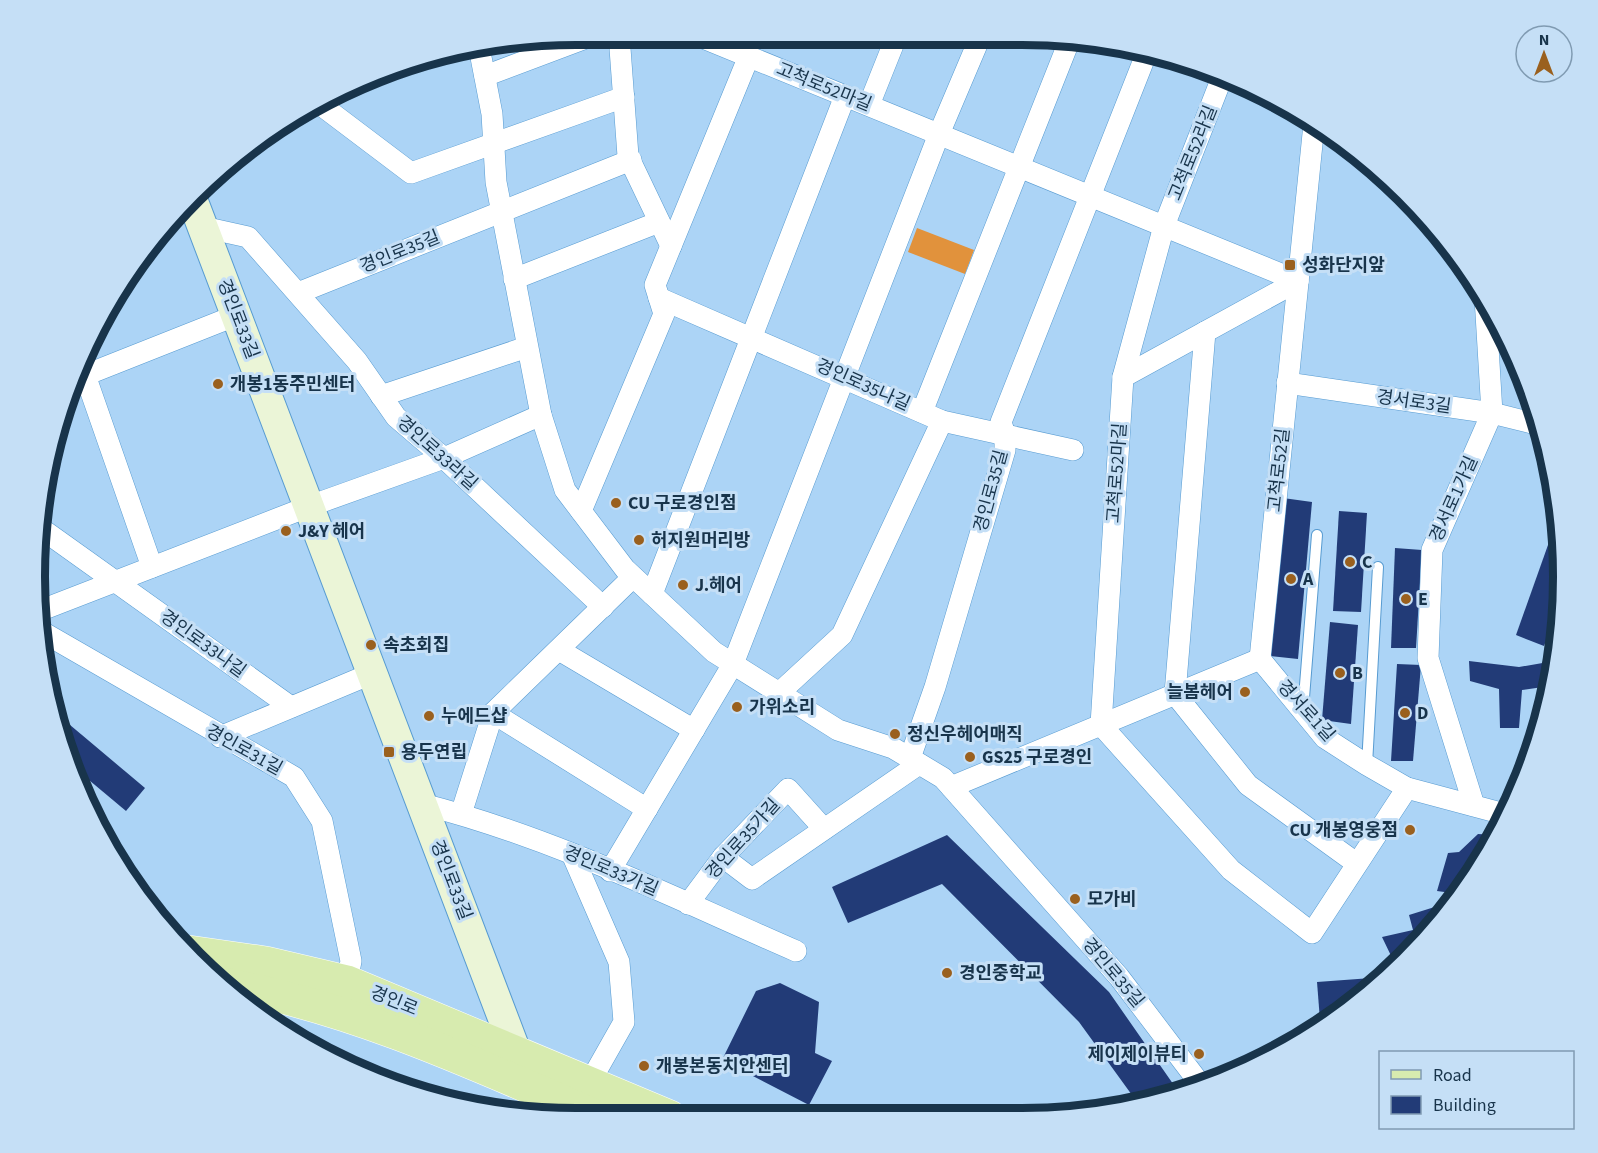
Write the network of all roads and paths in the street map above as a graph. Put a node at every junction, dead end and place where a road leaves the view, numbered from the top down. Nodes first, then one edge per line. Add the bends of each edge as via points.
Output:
1 (565, 45) edge
2 (620, 45) edge
3 (723, 45) edge
4 (893, 45) edge
5 (976, 45) edge
6 (1067, 47) edge
7 (480, 54) edge
8 (750, 56) junction
9 (1144, 59) edge
10 (485, 76) junction
11 (1220, 83) edge
12 (624, 96) junction
13 (845, 96) junction
14 (869, 105) junction
15 (325, 108) edge
16 (1313, 133) edge
17 (939, 134) junction
18 (494, 145) junction
19 (631, 160) junction
20 (1018, 166) junction
21 (1090, 196) junction
22 (195, 207) edge
23 (501, 211) junction
24 (659, 222) junction
25 (1164, 226) junction
26 (203, 227) junction
27 (671, 246) junction
28 (514, 279) junction
29 (1298, 281) junction
30 (298, 293) junction
31 (659, 298) junction
32 (237, 315) junction
33 (1486, 319) edge
34 (1204, 332) junction
35 (752, 336) junction
36 (527, 347) junction
37 (84, 375) edge
38 (844, 377) junction
39 (1124, 377) junction
40 (82, 380) edge
41 (1287, 383) junction
42 (381, 396) junction
43 (922, 412) junction
44 (1492, 413) junction
45 (541, 415) junction
46 (942, 421) junction
47 (1530, 422) edge
48 (1005, 435) junction
49 (1073, 450) dead end
50 (444, 458) junction
51 (309, 506) junction
52 (581, 511) junction
53 (47, 533) edge
54 (1317, 535) dead end
55 (152, 567) junction
56 (1378, 567) dead end
57 (633, 577) junction
58 (115, 582) junction
59 (652, 594) junction
60 (603, 607) junction
61 (46, 608) edge
62 (49, 636) edge
63 (559, 650) junction
64 (1260, 659) junction
65 (733, 664) junction
66 (373, 673) junction
67 (779, 693) junction
68 (1175, 694) junction
69 (291, 707) junction
70 (1303, 711) junction
71 (493, 713) junction
72 (1101, 725) junction
73 (694, 730) junction
74 (220, 737) junction
75 (914, 761) junction
76 (1367, 765) junction
77 (951, 787) junction
78 (1407, 788) junction
79 (422, 804) junction
80 (1472, 805) junction
81 (648, 809) junction
82 (1498, 812) edge
83 (461, 814) junction
84 (824, 829) junction
85 (572, 854) junction
86 (723, 857) junction
87 (1356, 863) junction
88 (610, 871) junction
89 (688, 904) junction
90 (796, 951) dead end
91 (203, 954) edge
92 (347, 982) junction
93 (240, 987) edge
94 (516, 1052) junction
95 (1196, 1079) edge
96 (590, 1082) junction
97 (530, 1088) junction
98 (577, 1108) edge
99 (649, 1108) edge

1 - 10 street
2 - 12 street
3 - 8 street, 고척로52마길
4 - 14 street
5 - 17 street
6 - 20 street
7 - 10 street, 경인로35길
8 - 13 street, 고척로52마길
8 - 27 street
9 - 21 street
10 - 18 street, 경인로35길
11 - 25 street, 고척로52라길
12 - 18 street
12 - 19 street
13 - 14 street, 고척로52마길
13 - 35 street
14 - 17 street, 고척로52마길
15 - 18 street via 411,173
16 - 29 street, 고척로52길
17 - 20 street, 고척로52마길
17 - 38 street
18 - 23 street, 경인로35길
19 - 23 street, 경인로35길
19 - 24 street
20 - 21 street, 고척로52마길
20 - 43 street
21 - 25 street, 고척로52마길
21 - 48 street, 경인로35길 via 1000,422
22 - 26 street, 경인로33길
23 - 28 street, 경인로35길
23 - 30 street, 경인로35길
24 - 27 street
24 - 28 street
25 - 29 street, 고척로52마길
25 - 39 street, 고척로52마길
26 - 30 street, 경인로33라길 via 248,237
26 - 32 street, 경인로33길
27 - 31 street via 655,285
28 - 36 street, 경인로35길
29 - 34 street
29 - 41 street, 고척로52길
30 - 42 street, 경인로33라길 via 357,361
31 - 35 street, 경인로35나길
31 - 52 street via 664,314
32 - 37 street
32 - 51 street, 경인로33길
33 - 44 street, 경서로1가길
34 - 39 street
34 - 68 street
35 - 38 street, 경인로35나길
35 - 59 street
36 - 42 street
36 - 45 street, 경인로35길
38 - 43 street, 경인로35나길
38 - 65 street
39 - 72 street, 고척로52마길
40 - 55 street
41 - 44 street, 경서로3길
41 - 64 street, 고척로52길
42 - 50 street, 경인로33라길 via 396,417
43 - 46 street, 경인로35나길
44 - 47 street, 경서로3길
44 - 80 street, 경서로1가길 via 1432,550 1428,658
45 - 50 street
45 - 52 street, 경인로35길 via 566,490
46 - 48 street, 경인로35나길
46 - 67 street via 842,635
48 - 49 street, 경인로35나길
48 - 75 street, 경인로35길 via 1005,450
50 - 51 street
50 - 60 street, 경인로33라길
51 - 55 street
51 - 66 street, 경인로33길
52 - 57 street, 경인로35길
53 - 58 street, 경인로33나길
54 - 70 lane
55 - 58 street
56 - 76 lane
57 - 59 street, 경인로35길
57 - 60 street
58 - 61 street
58 - 69 street, 경인로33나길
59 - 65 street, 경인로35길 via 714,652
60 - 63 street
62 - 74 street, 경인로31길
63 - 71 street
63 - 73 street
64 - 68 street
64 - 70 street, 경서로1길
65 - 67 street, 경인로35길
65 - 73 street
66 - 69 street
66 - 79 street, 경인로33길
67 - 75 street, 경인로35길 via 838,730 893,748
68 - 72 street
68 - 87 street via 1248,785
69 - 74 street
70 - 76 street, 경서로1길 via 1325,738
71 - 81 street
71 - 83 street
72 - 77 street
72 - 87 street via 1231,870 1312,933
73 - 81 street
74 - 92 street, 경인로31길 via 294,777 322,821 351,961
75 - 77 street, 경인로35길
75 - 84 street
76 - 78 street, 경서로1길
77 - 95 street, 경인로35길 via 1119,977
78 - 80 street, 경서로1길
78 - 87 street
79 - 83 street, 경인로33가길
79 - 94 street, 경인로33길
80 - 82 street, 경서로1길
81 - 88 street
83 - 85 street, 경인로33가길
84 - 86 street via 752,879
84 - 86 street, 경인로35가길 via 788,789
85 - 88 street, 경인로33가길
85 - 96 street via 619,962 624,1022
86 - 89 street, 경인로35가길
88 - 89 street, 경인로33가길
89 - 90 street, 경인로33가길
91 - 92 main road, 경인로 via 266,963
92 - 94 main road, 경인로
93 - 97 main road, 경인로 via 366,1023
94 - 96 main road, 경인로
94 - 97 street, 경인로33길
96 - 99 main road, 경인로
97 - 98 main road, 경인로

